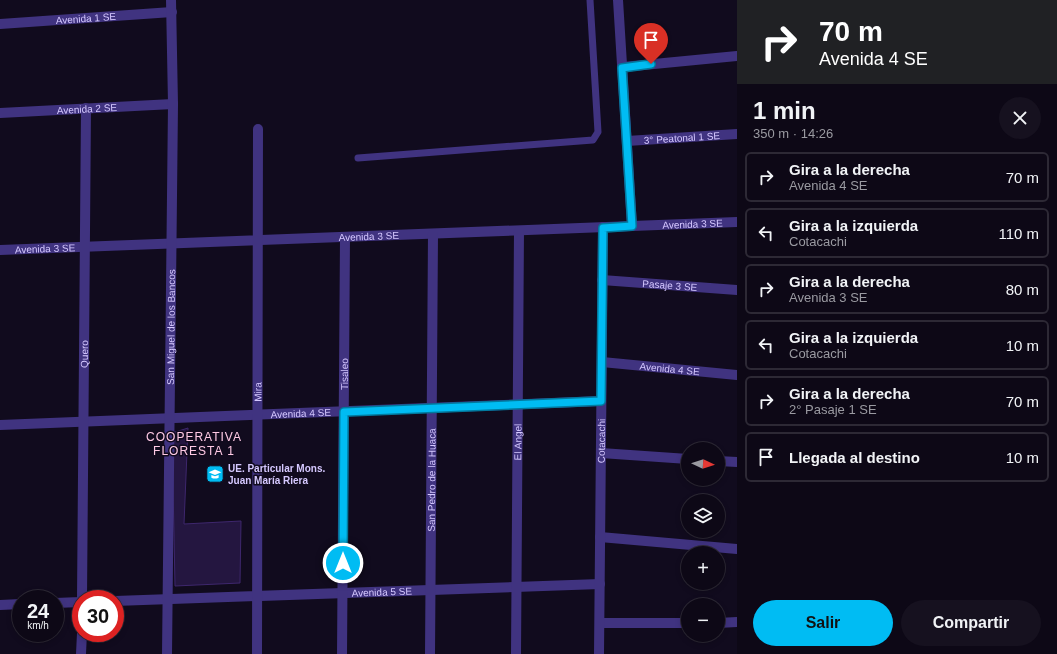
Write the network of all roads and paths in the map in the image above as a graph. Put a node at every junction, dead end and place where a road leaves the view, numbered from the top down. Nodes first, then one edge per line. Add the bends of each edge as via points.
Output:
1 (171, 0) edge
2 (590, 0) edge
3 (618, 0) edge
4 (172, 12) junction
5 (0, 24) edge
6 (737, 56) edge
7 (622, 68) junction
8 (173, 104) junction
9 (86, 108) junction
10 (0, 113) edge
11 (258, 129) dead end
12 (737, 134) edge
13 (627, 140) junction
14 (358, 158) dead end
15 (737, 222) edge
16 (632, 226) junction
17 (603, 228) junction
18 (520, 231) junction
19 (433, 234) junction
20 (345, 237) junction
21 (258, 241) junction
22 (172, 244) junction
23 (84, 247) junction
24 (0, 250) edge
25 (602, 280) junction
26 (737, 290) edge
27 (602, 362) junction
28 (737, 375) edge
29 (601, 401) junction
30 (518, 405) junction
31 (432, 408) junction
32 (344, 412) junction
33 (258, 415) junction
34 (170, 419) junction
35 (83, 422) junction
36 (0, 425) edge
37 (601, 453) junction
38 (681, 459) edge
39 (725, 461) edge
40 (737, 462) edge
41 (600, 537) junction
42 (737, 549) edge
43 (600, 584) junction
44 (517, 587) junction
45 (82, 590) edge
46 (430, 590) junction
47 (342, 593) junction
48 (257, 596) junction
49 (167, 599) junction
50 (124, 601) edge
51 (12, 604) edge
52 (0, 605) edge
53 (737, 622) edge
54 (600, 623) junction
55 (681, 623) edge
56 (725, 623) edge
57 (82, 642) edge
58 (82, 654) edge
59 (167, 654) edge
60 (257, 654) edge
61 (342, 654) edge
62 (430, 654) edge
63 (516, 654) edge
64 (599, 654) edge

1 - 4 street, San Miguel de los Bancos
2 - 14 lane via 598,132 593,140
3 - 7 street
4 - 5 street, Avenida 1 SE
4 - 8 street, San Miguel de los Bancos
6 - 7 street
7 - 13 street
8 - 9 street, Avenida 2 SE
8 - 22 street, San Miguel de los Bancos
9 - 10 street, Avenida 2 SE
9 - 23 street, Quero
11 - 21 street, Mira
12 - 13 street, 3° Peatonal 1 SE
13 - 16 street
15 - 16 street, Avenida 3 SE
16 - 17 street, Avenida 3 SE
17 - 18 street, Avenida 3 SE
17 - 25 street, Cotacachi
18 - 19 street, Avenida 3 SE
18 - 30 street, El Angel
19 - 20 street, Avenida 3 SE
19 - 31 street, San Pedro de la Huaca
20 - 21 street, Avenida 3 SE
20 - 32 street, Tisaleo
21 - 22 street, Avenida 3 SE
21 - 33 street, Mira
22 - 23 street, Avenida 3 SE
22 - 34 street, San Miguel de los Bancos
23 - 24 street, Avenida 3 SE
23 - 35 street, Quero
25 - 26 street, Pasaje 3 SE
25 - 27 street, Cotacachi
27 - 28 street, Avenida 4 SE
27 - 29 street, Cotacachi
29 - 30 street, Avenida 4 SE
29 - 37 street, Cotacachi
30 - 31 street, Avenida 4 SE
30 - 44 street, El Angel
31 - 32 street, Avenida 4 SE
31 - 46 street, San Pedro de la Huaca
32 - 33 street, Avenida 4 SE
32 - 47 street, Tisaleo
33 - 34 street, Avenida 4 SE
33 - 48 street, Mira
34 - 35 street, Avenida 4 SE
34 - 49 street, San Miguel de los Bancos
35 - 36 street, Avenida 4 SE
35 - 45 street, Quero
37 - 38 street
37 - 41 street, Cotacachi
39 - 40 street
41 - 42 street
41 - 43 street, Cotacachi
43 - 44 street, Avenida 5 SE
43 - 54 street, Cotacachi
44 - 46 street, Avenida 5 SE
44 - 63 street, El Angel
46 - 47 street, Avenida 5 SE
46 - 62 street, San Pedro de la Huaca
47 - 48 street, Avenida 5 SE
47 - 61 street, Tisaleo
48 - 49 street, Avenida 5 SE
48 - 60 street, Mira
49 - 50 street, Avenida 5 SE
49 - 59 street, San Miguel de los Bancos
51 - 52 street
53 - 56 street
54 - 55 street
54 - 64 street, Cotacachi
57 - 58 street

